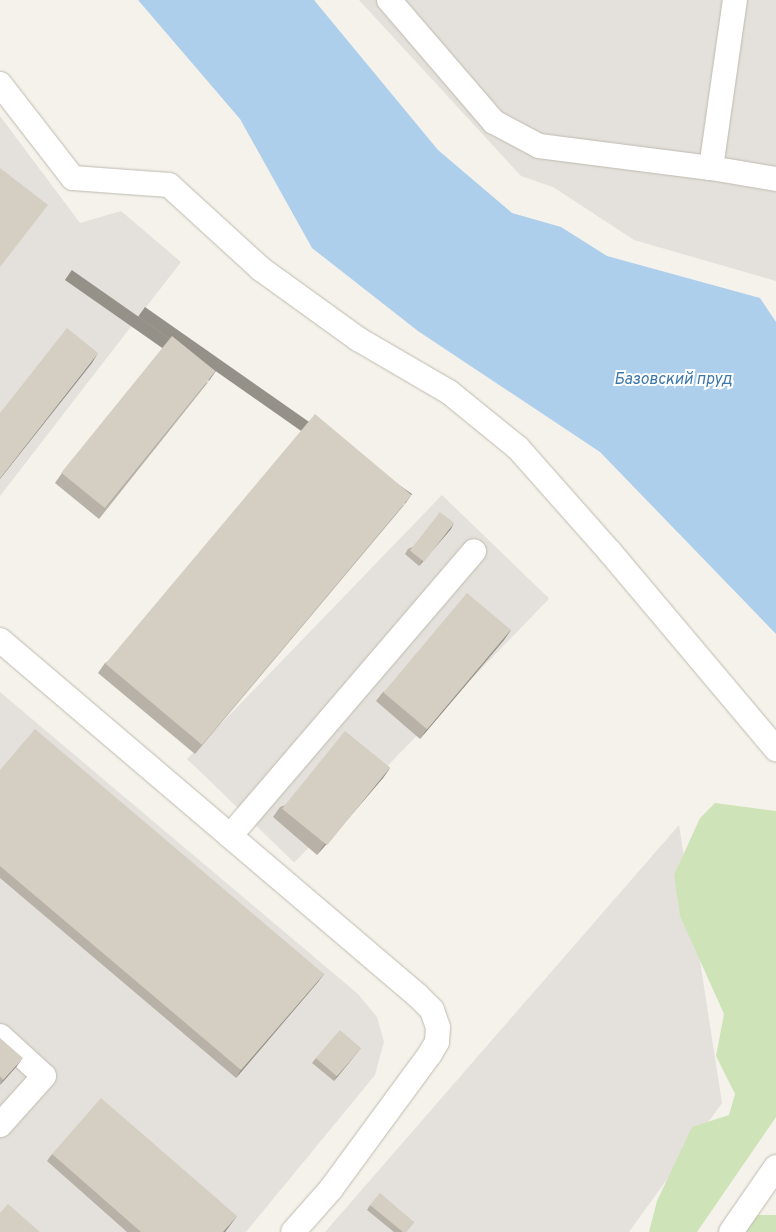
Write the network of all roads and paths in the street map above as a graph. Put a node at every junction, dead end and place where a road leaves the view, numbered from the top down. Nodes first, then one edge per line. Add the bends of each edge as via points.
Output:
1 (389, 0) edge
2 (735, 0) edge
3 (0, 84) edge
4 (711, 168) junction
5 (776, 179) edge
6 (474, 551) dead end
7 (0, 640) edge
8 (776, 749) edge
9 (230, 836) junction
10 (0, 1036) edge
11 (0, 1125) edge
12 (776, 1167) edge
13 (293, 1232) edge
14 (731, 1232) edge

1 - 4 lane via 494,122 539,146
2 - 4 lane
3 - 8 lane via 73,178 169,185 261,269 358,339 449,392 518,448
4 - 5 lane
6 - 9 lane
7 - 9 lane
9 - 13 lane via 417,995 432,1010 438,1027 437,1042 430,1054 331,1189
10 - 11 lane via 44,1076
12 - 14 lane

